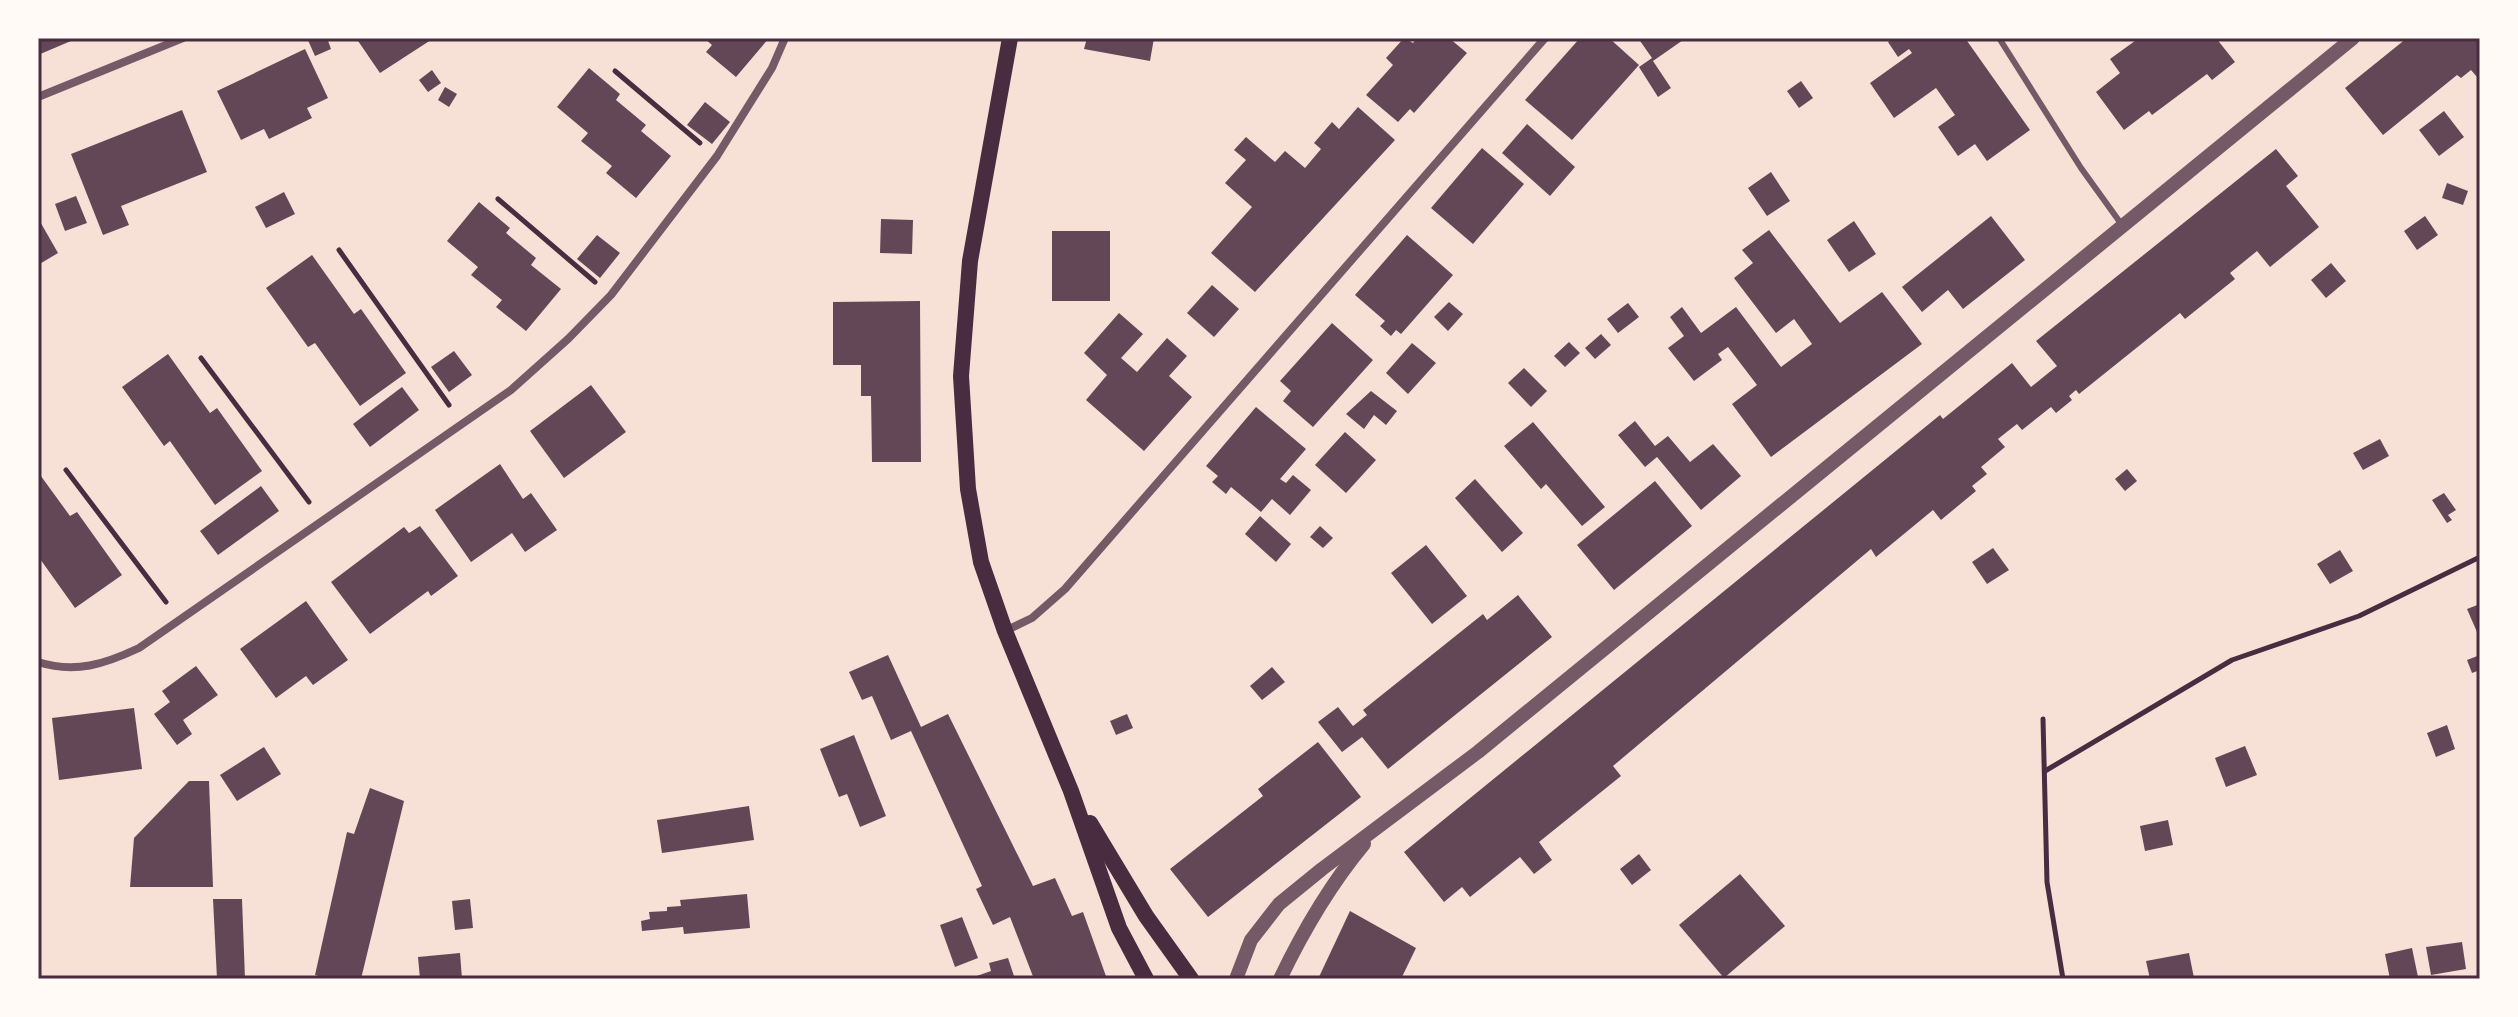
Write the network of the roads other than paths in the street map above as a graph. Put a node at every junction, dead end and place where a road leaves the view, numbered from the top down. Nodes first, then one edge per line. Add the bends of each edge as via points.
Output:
1 (183, 38) edge
2 (785, 38) edge
3 (1010, 38) edge
4 (1545, 38) edge
5 (1999, 38) edge
6 (2353, 38) edge
7 (38, 97) edge
8 (2122, 225) junction
9 (1005, 631) junction
10 (38, 662) edge
11 (1071, 791) junction
12 (1379, 827) junction
13 (1146, 979) edge
14 (1191, 979) edge
15 (1236, 979) edge
16 (1280, 979) edge

1 - 7 street
2 - 10 street via 717,156 611,295 511,390 139,648 104,665 59,669
3 - 9 main road via 970,261 961,376 968,489 981,562
4 - 9 street via 1065,589 1032,618
5 - 8 lane
6 - 8 street
8 - 12 street via 1478,752
9 - 11 main road
11 - 13 main road via 1119,928
11 - 14 main road via 1146,916
12 - 15 street via 1279,904 1251,940
12 - 16 street via 1331,884

